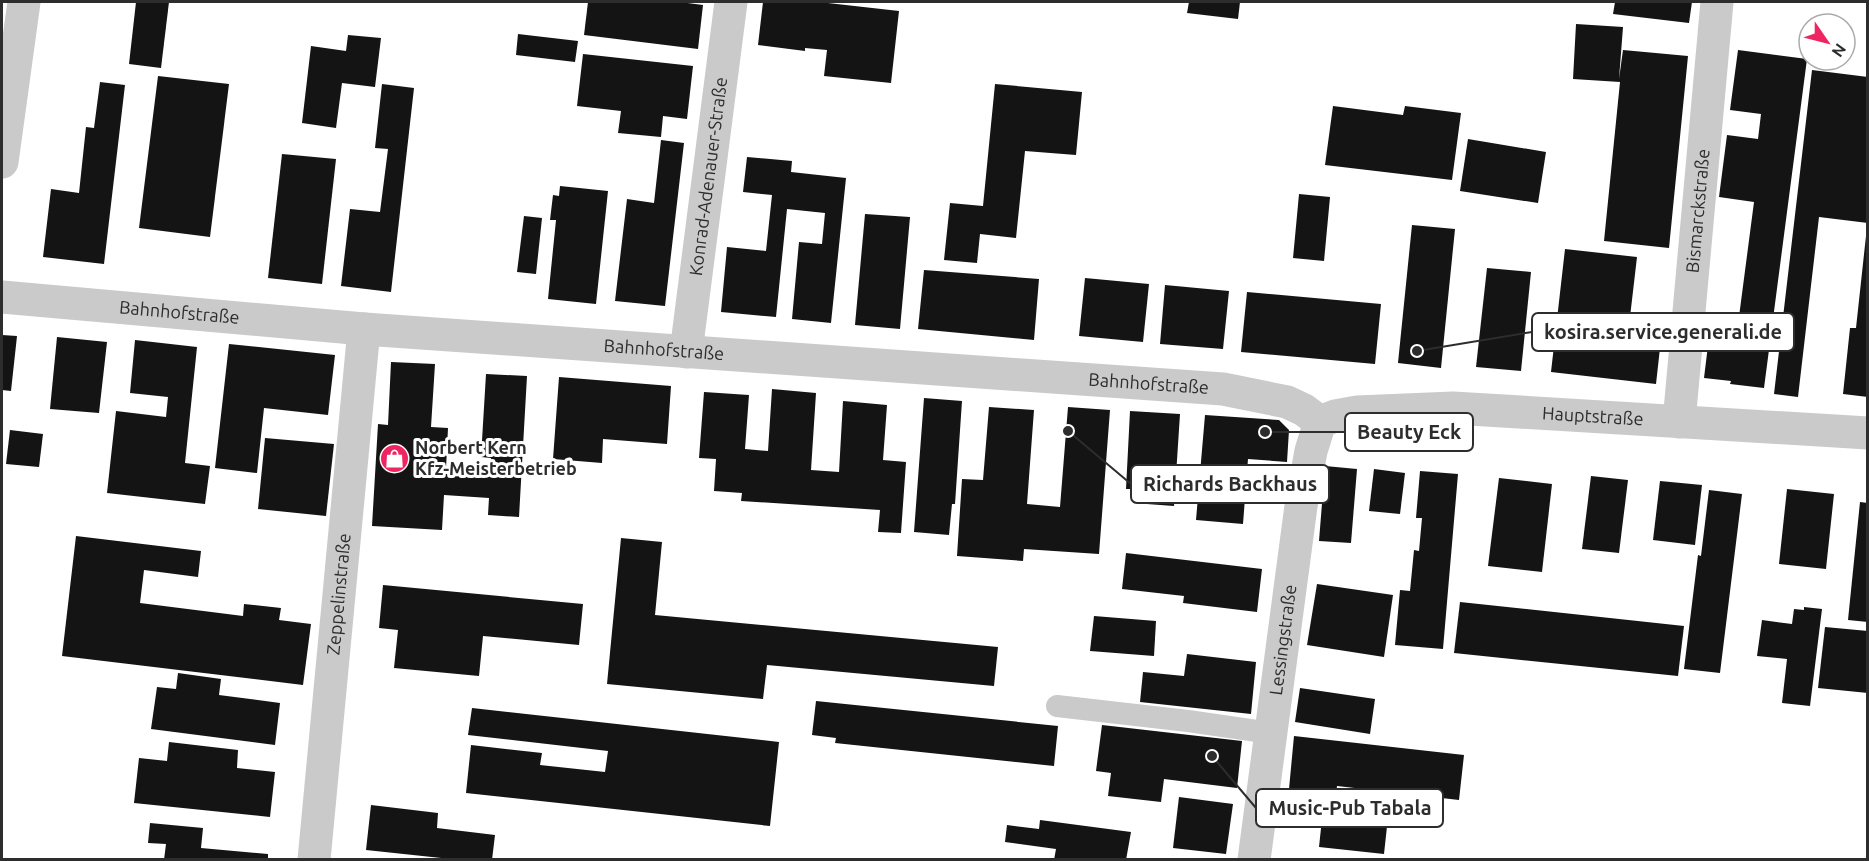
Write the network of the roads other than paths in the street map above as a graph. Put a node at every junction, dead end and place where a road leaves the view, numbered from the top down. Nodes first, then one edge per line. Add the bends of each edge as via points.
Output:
1 (24, 2) edge
2 (731, 2) edge
3 (1717, 2) edge
4 (2, 162) edge
5 (2, 297) edge
6 (364, 329) junction
7 (686, 352) junction
8 (1320, 422) junction
9 (1679, 422) junction
10 (1868, 433) edge
11 (1058, 706) dead end
12 (1271, 733) junction
13 (314, 860) edge
14 (1254, 860) edge

1 - 4 street
2 - 7 street, Konrad-Adenauer-Straße
3 - 9 street, Bismarckstraße
5 - 6 street, Bahnhofstraße
6 - 7 street, Bahnhofstraße
6 - 13 street, Zeppelinstraße
7 - 8 street, Bahnhofstraße via 1223,389 1287,402
8 - 9 street, Hauptstraße via 1357,412 1453,408
8 - 12 street, Lessingstraße via 1301,506
9 - 10 street, Hauptstraße
11 - 12 lane
12 - 14 street, Lessingstraße

